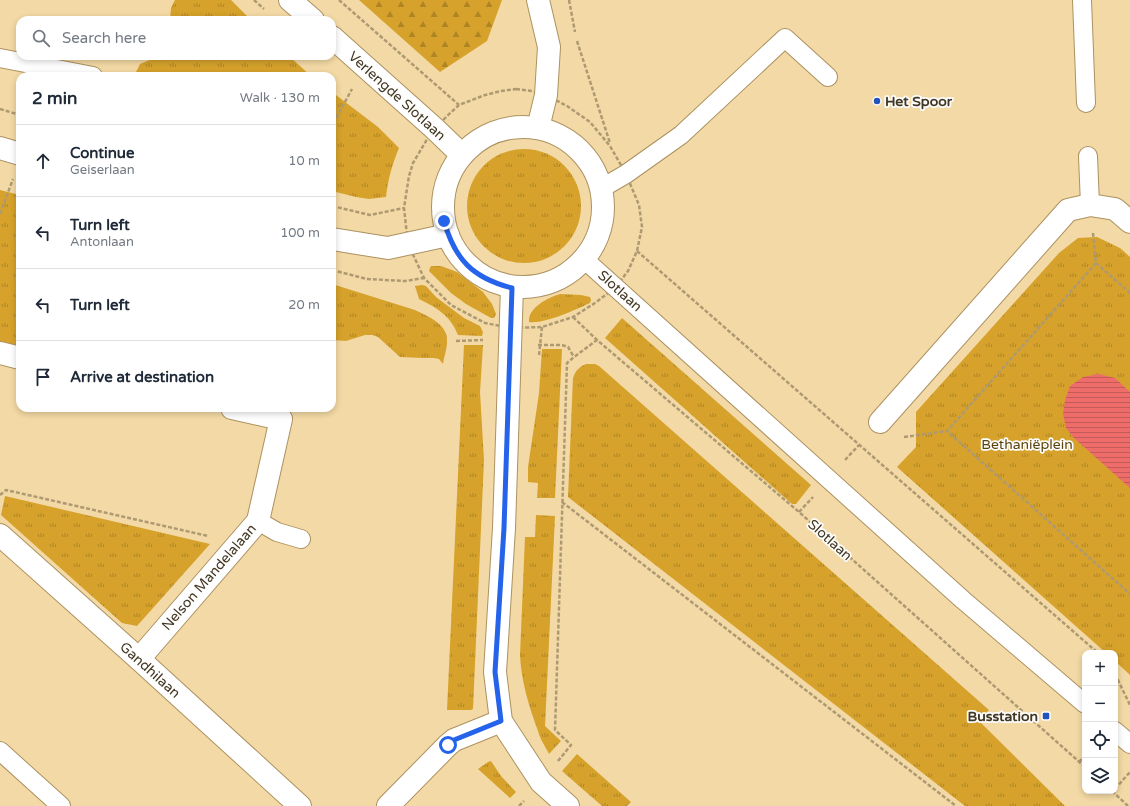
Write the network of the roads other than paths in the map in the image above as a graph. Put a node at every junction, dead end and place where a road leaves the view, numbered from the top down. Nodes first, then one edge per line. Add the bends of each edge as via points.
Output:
1 (290, 0) edge
2 (538, 0) edge
3 (1082, 0) edge
4 (308, 16) edge
5 (336, 41) edge
6 (0, 58) edge
7 (72, 72) edge
8 (828, 77) dead end
9 (1086, 103) dead end
10 (538, 128) junction
11 (0, 148) edge
12 (16, 153) edge
13 (462, 155) junction
14 (1088, 156) dead end
15 (602, 188) junction
16 (1090, 205) junction
17 (1130, 222) edge
18 (448, 235) junction
19 (336, 240) edge
20 (585, 260) junction
21 (512, 288) junction
22 (0, 353) edge
23 (16, 357) edge
24 (248, 412) edge
25 (880, 422) dead end
26 (258, 521) junction
27 (0, 535) edge
28 (301, 539) dead end
29 (139, 659) junction
30 (1082, 701) edge
31 (501, 721) junction
32 (1118, 734) edge
33 (1130, 744) edge
34 (0, 751) edge
35 (61, 806) edge
36 (300, 806) edge
37 (388, 806) edge
38 (568, 806) edge

1 - 4 street
2 - 10 street via 549,47 546,95
3 - 9 lane
5 - 13 street, Verlengde Slotlaan
6 - 7 lane
8 - 15 lane via 785,38 680,135
10 - 13 street via 514,127 502,130 480,139
10 - 15 street via 567,139 579,149 589,160
11 - 12 street
13 - 18 street via 454,167 444,193 444,221
14 - 16 lane
15 - 20 street via 602,226
16 - 17 street via 1115,208
16 - 25 street via 1068,210
18 - 19 street via 388,248
18 - 21 street via 462,260 473,270 485,278
20 - 21 street via 552,283
20 - 30 lane, Slotlaan via 964,600
21 - 31 street via 504,528 495,672
22 - 23 street
24 - 26 street, Nelson Mandelalaan via 281,420
26 - 28 lane via 277,532
26 - 29 street, Nelson Mandelalaan
27 - 29 street, Gandhilaan
29 - 36 street, Gandhilaan
31 - 37 street via 454,740
31 - 38 street via 541,782
32 - 33 lane
34 - 35 lane

